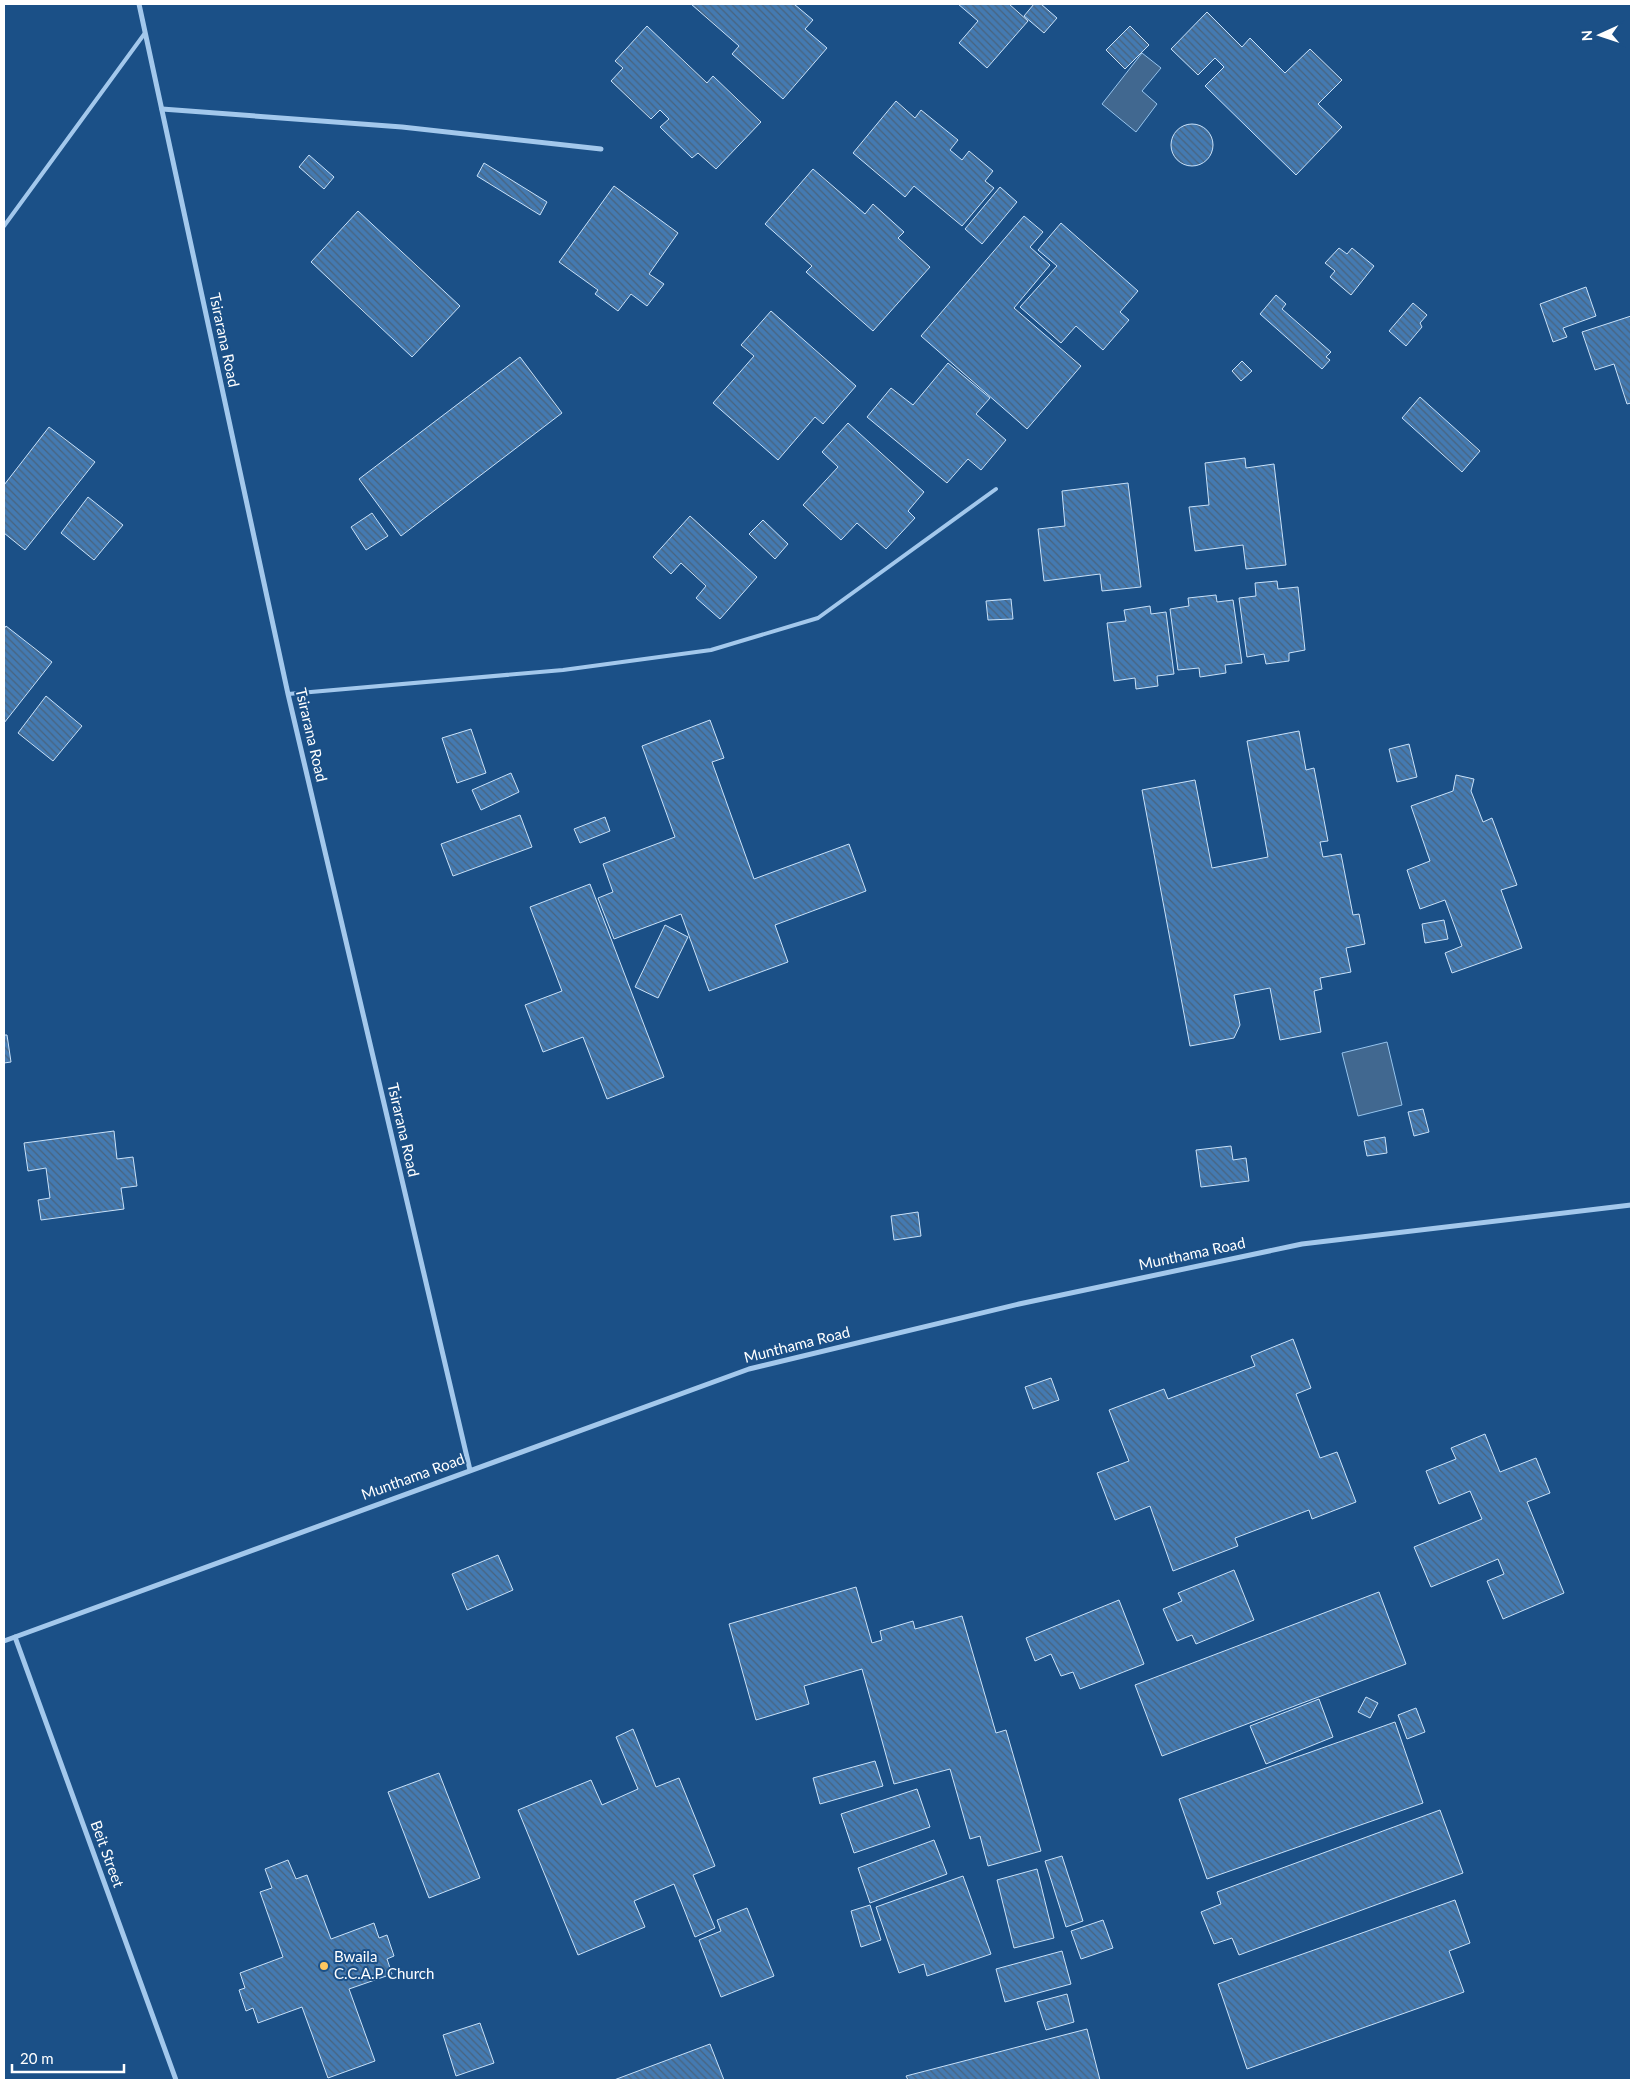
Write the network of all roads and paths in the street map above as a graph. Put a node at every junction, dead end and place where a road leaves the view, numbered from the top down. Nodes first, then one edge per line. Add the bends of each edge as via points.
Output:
1 (138, 4) edge
2 (145, 33) junction
3 (162, 109) junction
4 (601, 149) dead end
5 (4, 226) edge
6 (996, 488) dead end
7 (288, 694) junction
8 (1631, 1205) edge
9 (470, 1470) junction
10 (15, 1637) junction
11 (4, 1641) edge
12 (176, 2080) edge

1 - 2 street, Tsirarana Road
2 - 3 street, Tsirarana Road
2 - 5 lane
3 - 4 street via 402,127
3 - 7 street, Tsirarana Road
6 - 7 lane via 818,618 711,650 563,670
7 - 9 street, Tsirarana Road
8 - 9 street, Munthama Road via 1302,1244 1019,1304 749,1369
9 - 10 street, Munthama Road
10 - 11 street, Munthama Road
10 - 12 street, Beit Street

